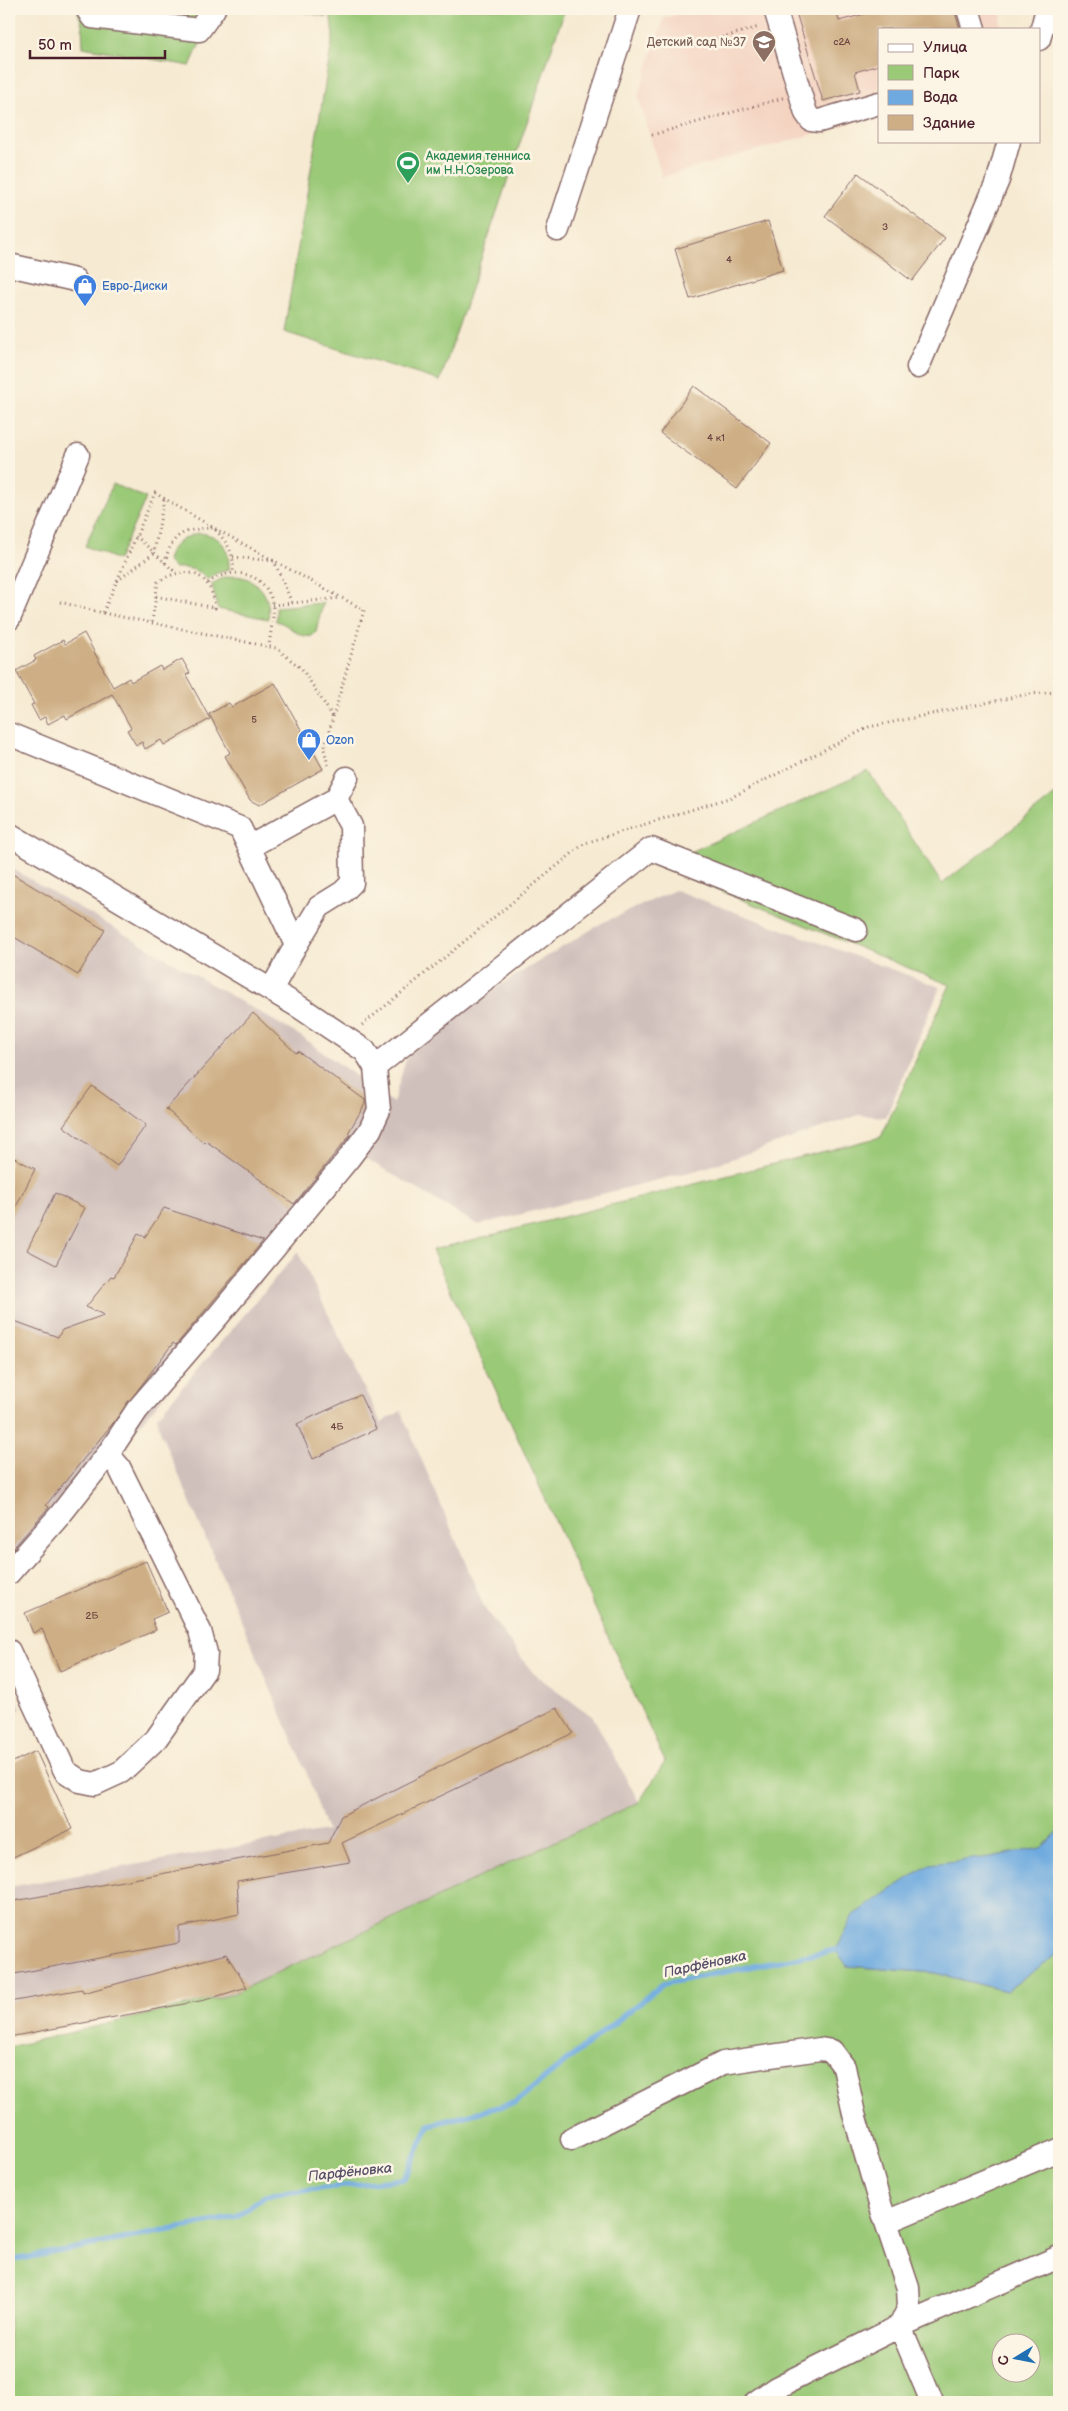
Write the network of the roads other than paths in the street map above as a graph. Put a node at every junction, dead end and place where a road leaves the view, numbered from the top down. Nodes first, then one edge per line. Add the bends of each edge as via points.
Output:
1 (87, 9) edge
2 (214, 9) edge
3 (630, 9) edge
4 (968, 9) edge
5 (1047, 9) edge
6 (777, 15) edge
7 (974, 28) edge
8 (1040, 35) edge
9 (878, 103) edge
10 (1009, 142) edge
11 (558, 230) dead end
12 (9, 266) edge
13 (75, 280) dead end
14 (918, 367) dead end
15 (78, 455) dead end
16 (9, 619) edge
17 (9, 734) edge
18 (347, 778) dead end
19 (336, 799) junction
20 (9, 834) edge
21 (249, 847) junction
22 (856, 930) dead end
23 (296, 945) junction
24 (270, 990) junction
25 (375, 1067) junction
26 (108, 1454) junction
27 (9, 1573) edge
28 (9, 1651) edge
29 (572, 2139) dead end
30 (1059, 2150) edge
31 (886, 2222) junction
32 (1059, 2257) edge
33 (900, 2326) junction
34 (756, 2402) edge
35 (932, 2402) edge

1 - 2 street via 92,17 200,30
3 - 11 street
4 - 7 street
5 - 8 street
6 - 9 street via 806,113 812,120 819,121
10 - 14 street via 998,180
12 - 13 street
15 - 16 street
17 - 21 street via 240,828
18 - 19 street
19 - 21 street
19 - 23 street via 351,826 352,883 318,907
20 - 24 street
21 - 23 street
22 - 25 street via 651,849
23 - 24 street
24 - 25 street via 347,1037 365,1051
25 - 26 street via 379,1110 370,1130 137,1410
26 - 27 street
26 - 28 street via 119,1467 200,1631 206,1653 206,1670 156,1739 121,1772 95,1784 80,1781 66,1771
29 - 31 street via 723,2063 820,2048 832,2051 844,2067 854,2114
30 - 31 street
31 - 33 street via 908,2288 909,2307
32 - 33 street
33 - 34 street via 776,2388
33 - 35 street

